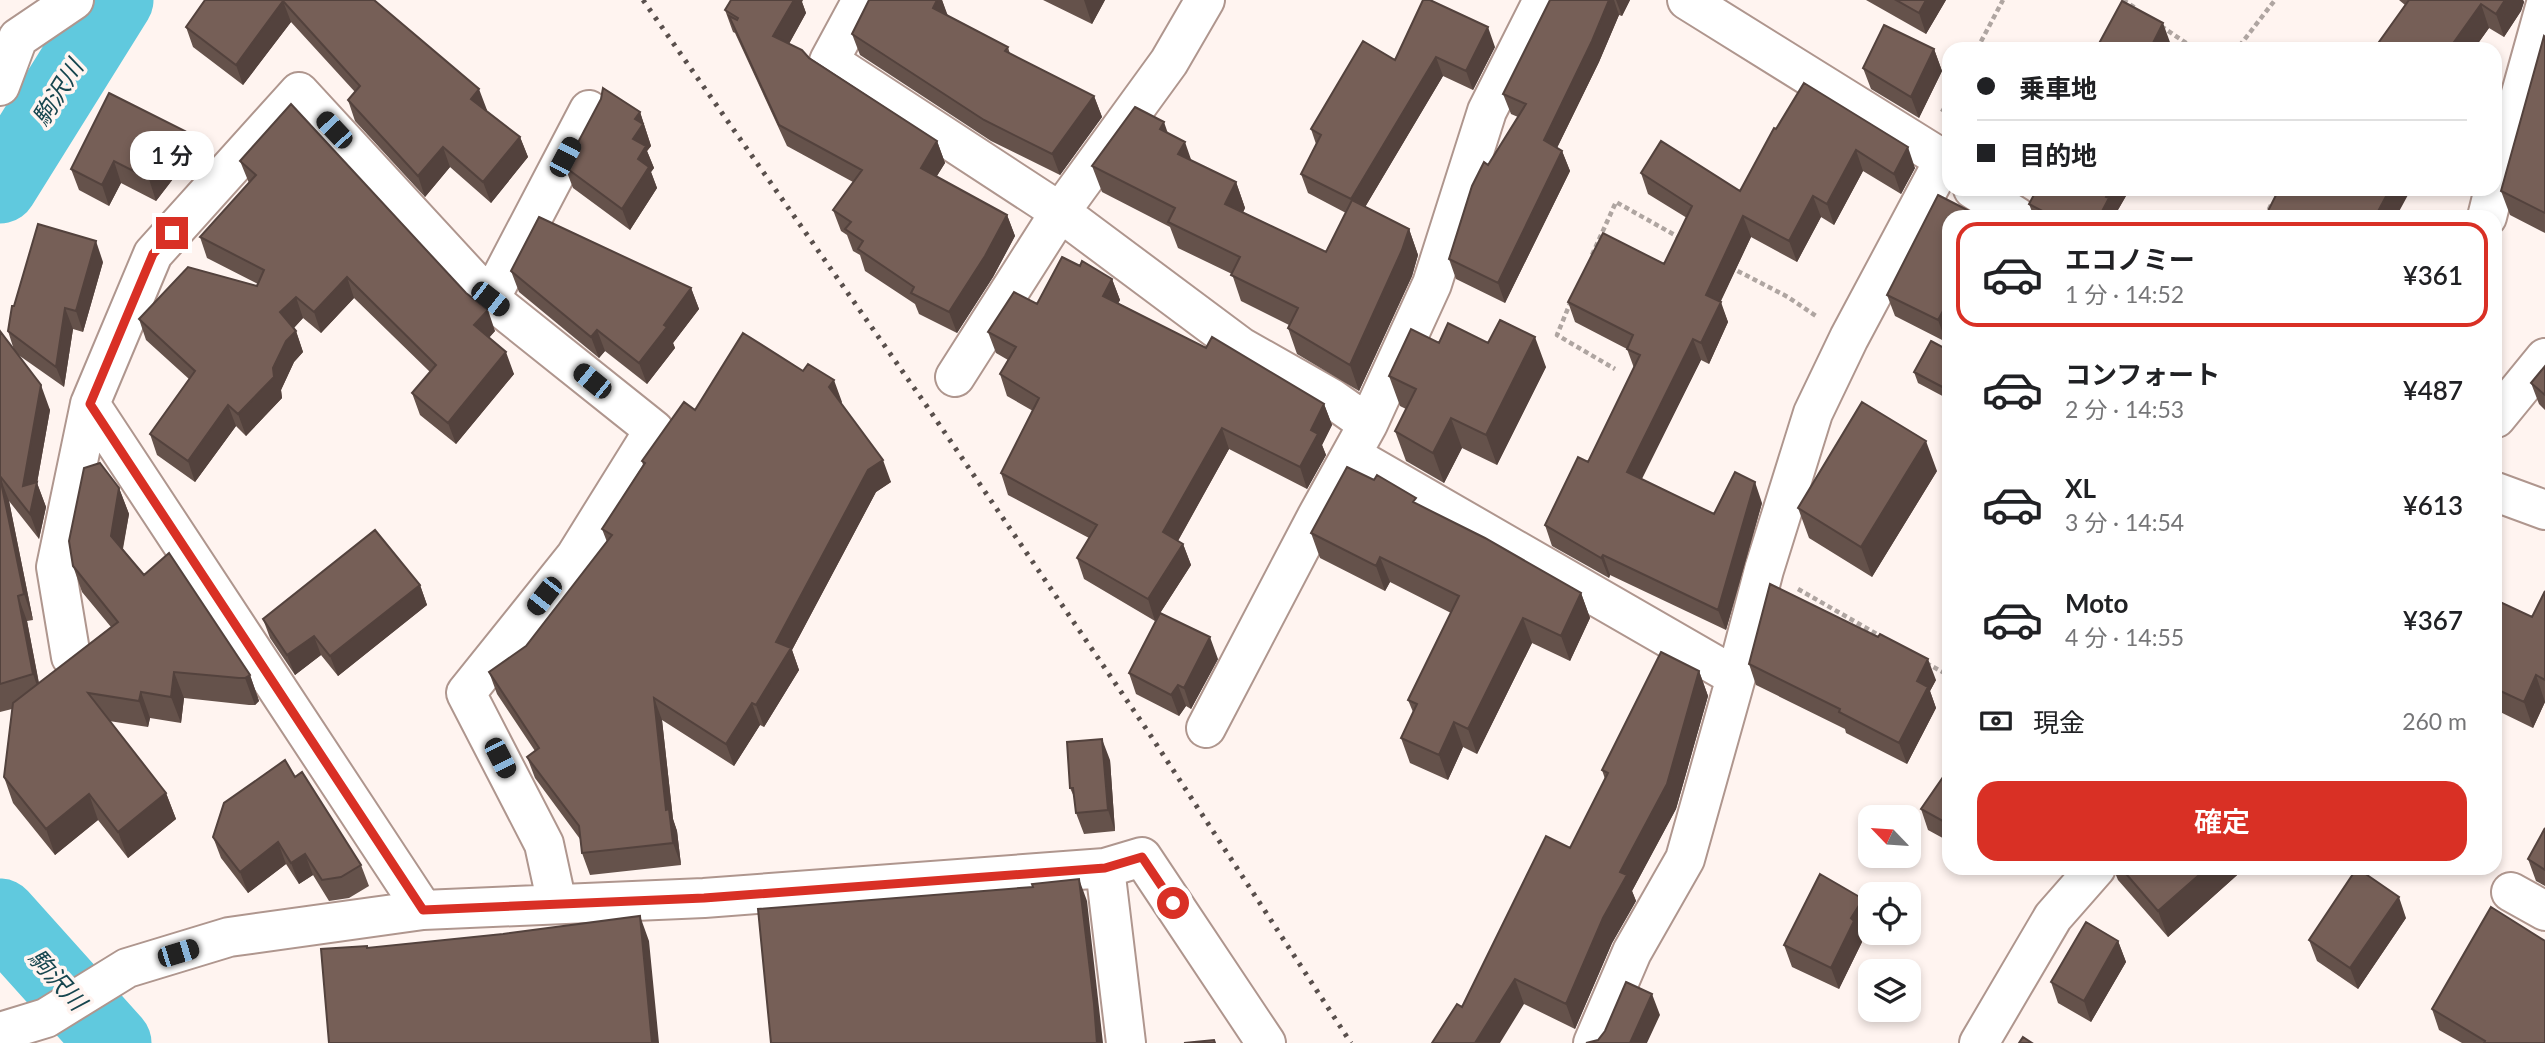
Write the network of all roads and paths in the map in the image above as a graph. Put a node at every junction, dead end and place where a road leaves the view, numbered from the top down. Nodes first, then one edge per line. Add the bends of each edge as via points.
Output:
1 (74, 0) edge
2 (862, 0) edge
3 (1205, 0) edge
4 (1543, 0) edge
5 (1687, 0) edge
6 (2003, 0) edge
7 (2123, 0) edge
8 (2275, 0) edge
9 (2545, 7) edge
10 (2143, 14) edge
11 (2154, 21) edge
12 (1982, 42) edge
13 (2186, 42) edge
14 (2243, 42) edge
15 (0, 86) edge
16 (589, 110) dead end
17 (1942, 161) edge
18 (2502, 161) edge
19 (1942, 173) edge
20 (1984, 196) edge
21 (2274, 198) edge
22 (2006, 210) edge
23 (2268, 210) edge
24 (1060, 212) junction
25 (1681, 239) edge
26 (1588, 263) edge
27 (1727, 265) edge
28 (490, 299) junction
29 (1572, 300) edge
30 (1849, 338) junction
31 (2545, 358) edge
32 (1615, 369) dead end
33 (955, 377) dead end
34 (90, 404) junction
35 (2502, 411) edge
36 (1360, 440) junction
37 (2502, 494) edge
38 (2545, 510) edge
39 (1765, 570) junction
40 (1892, 643) edge
41 (1915, 656) edge
42 (71, 657) edge
43 (1942, 671) edge
44 (1736, 677) junction
45 (1206, 728) dead end
46 (1105, 868) junction
47 (2090, 875) edge
48 (2511, 892) dead end
49 (557, 904) junction
50 (423, 910) junction
51 (2545, 911) edge
52 (0, 1032) edge
53 (1126, 1043) edge
54 (1266, 1043) edge
55 (1593, 1043) edge
56 (1979, 1043) edge

1 - 15 street via 18,38
2 - 24 street via 830,61
3 - 24 street via 1168,62
4 - 36 street via 1487,111 1432,284
5 - 17 street
6 - 12 path
7 - 10 path
8 - 14 path
9 - 18 street
11 - 13 path
16 - 28 street
19 - 30 street
20 - 22 street
21 - 23 path
24 - 33 street
24 - 36 street via 1241,347 1331,398
25 - 26 path via 1616,202
27 - 30 path via 1788,297
28 - 34 street via 299,92 153,254
28 - 49 street via 654,430 575,556 466,693 544,844
29 - 32 path via 1557,335
30 - 39 street via 1813,413
31 - 35 street
34 - 42 street via 56,568
34 - 50 street
36 - 44 street
36 - 45 street
37 - 38 street
39 - 40 path
39 - 44 street
41 - 43 path
44 - 55 street via 1685,859 1632,952
46 - 49 street via 704,898
46 - 53 street
46 - 54 street via 1142,857
47 - 56 street via 2053,917
48 - 51 street
49 - 50 street
50 - 52 street via 229,937 127,968 46,1018

